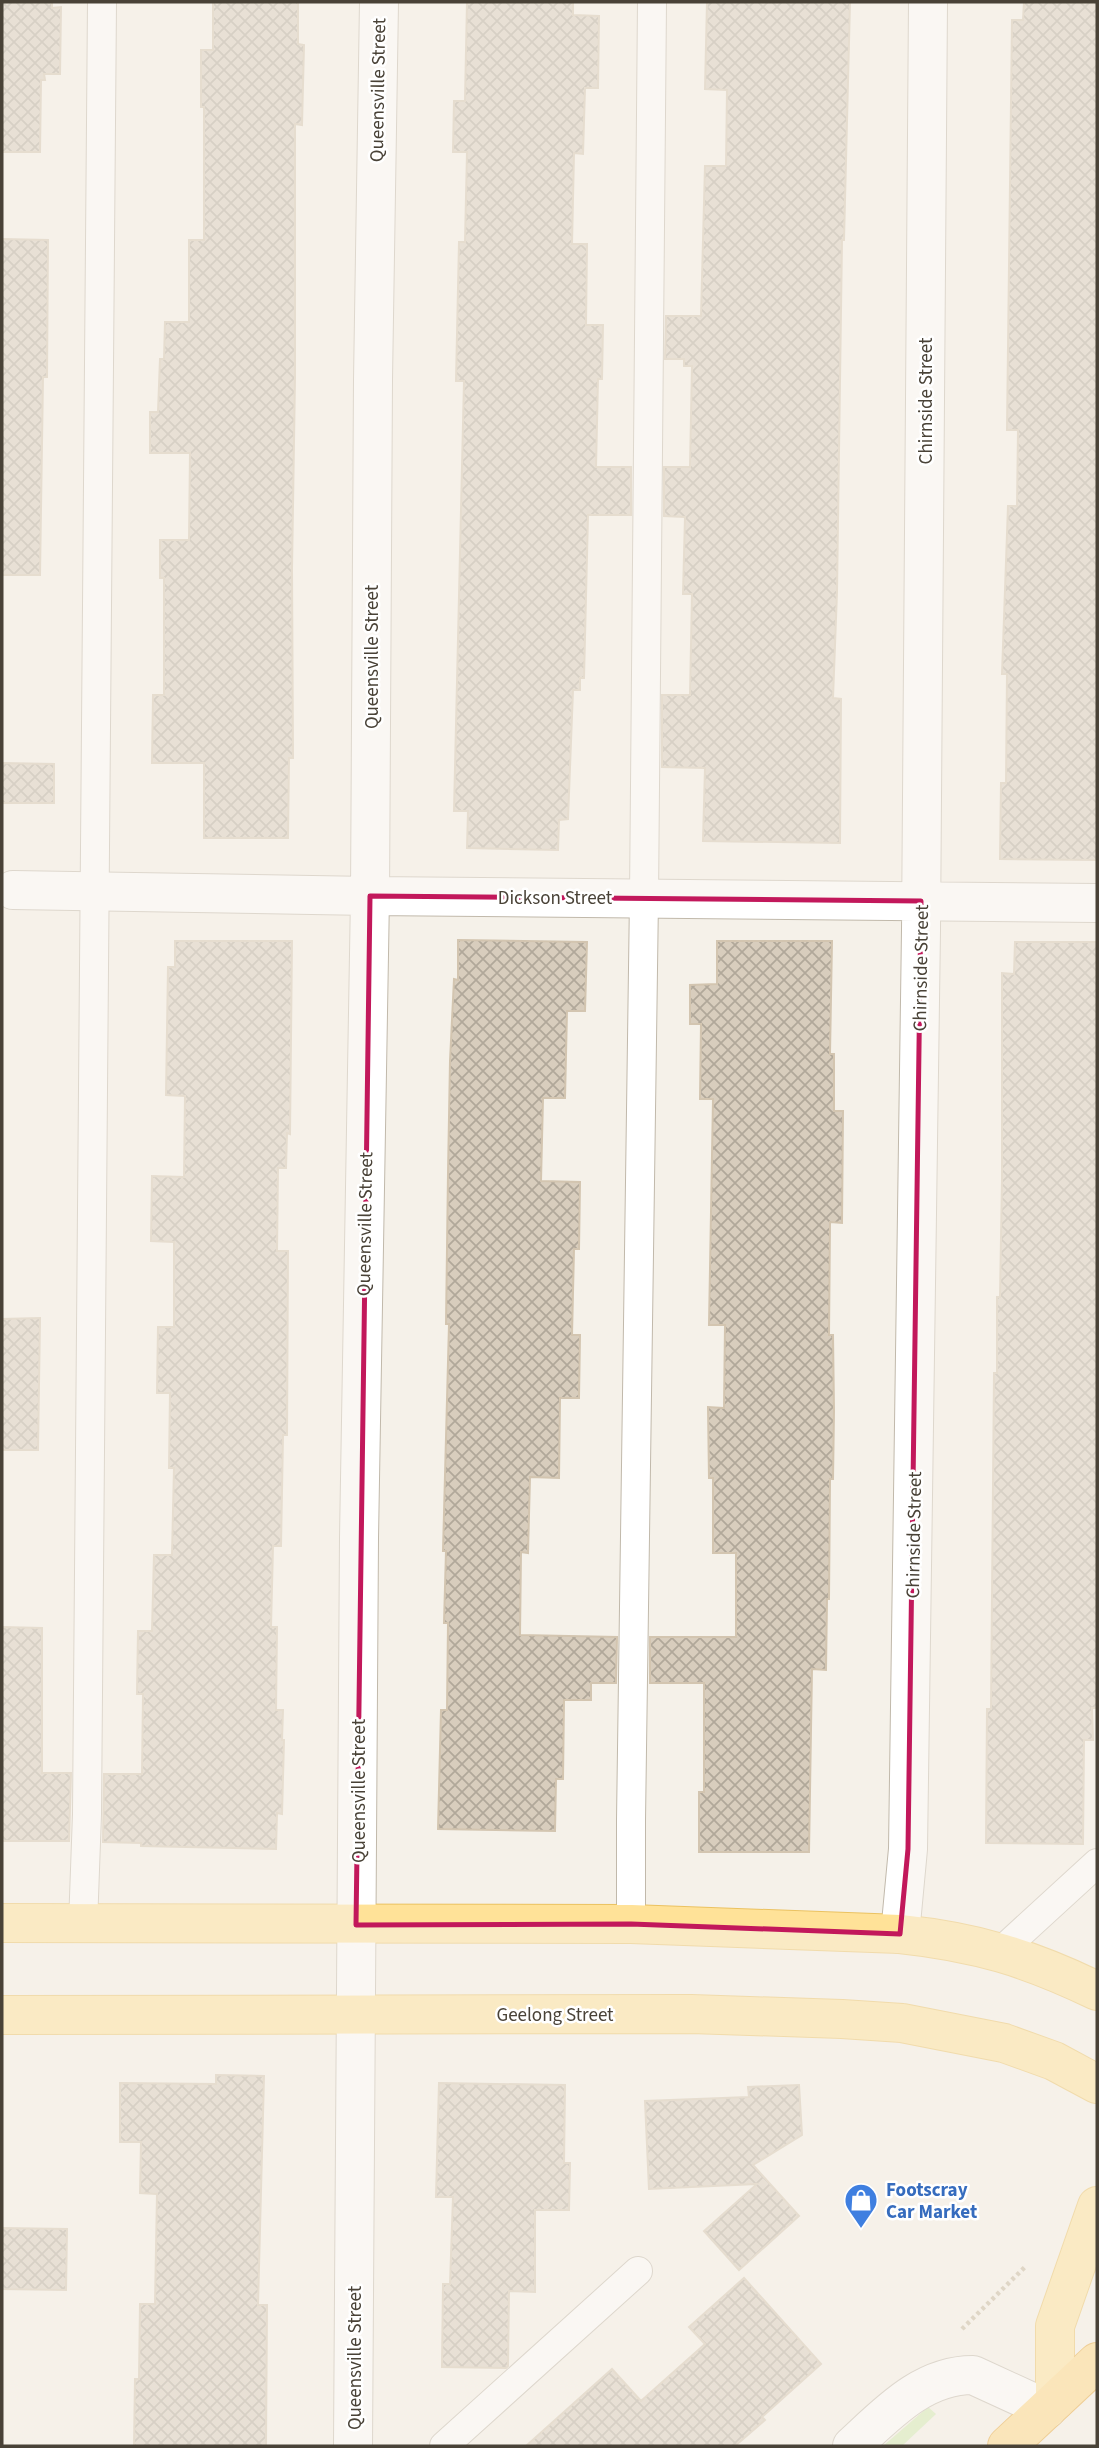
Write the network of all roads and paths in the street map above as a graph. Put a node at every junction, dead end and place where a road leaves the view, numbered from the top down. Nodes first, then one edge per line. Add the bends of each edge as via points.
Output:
1 (102, 2) edge
2 (379, 2) edge
3 (652, 2) edge
4 (928, 2) edge
5 (13, 890) dead end
6 (95, 892) junction
7 (370, 896) junction
8 (644, 898) junction
9 (921, 901) junction
10 (1097, 903) edge
11 (1097, 1863) edge
12 (12, 1923) edge
13 (631, 1924) junction
14 (83, 1925) junction
15 (356, 1925) junction
16 (900, 1934) junction
17 (1001, 1951) junction
18 (1097, 1990) edge
19 (357, 2014) junction
20 (2, 2015) edge
21 (1097, 2084) edge
22 (1097, 2206) edge
23 (1030, 2262) dead end
24 (638, 2272) dead end
25 (956, 2334) dead end
26 (1097, 2361) edge
27 (1051, 2405) junction
28 (353, 2446) edge
29 (444, 2446) edge
30 (852, 2446) edge
31 (1007, 2446) edge

1 - 6 lane
2 - 7 street, Queensville Street
3 - 8 lane
4 - 9 street, Chirnside Street
5 - 6 street, Dickson Street
6 - 7 street, Dickson Street
6 - 14 lane
7 - 8 street, Dickson Street
7 - 15 street, Queensville Street
8 - 9 street, Dickson Street
8 - 13 lane
9 - 10 street, Dickson Street
9 - 16 street, Chirnside Street via 908,1849
11 - 17 lane
12 - 14 main road
13 - 15 main road
13 - 16 main road
14 - 15 main road
15 - 19 street, Queensville Street
16 - 17 main road
17 - 18 main road
19 - 20 main road, Geelong Street
19 - 21 main road, Geelong Street via 717,2015 902,2023 1004,2043 1054,2061
19 - 28 street, Queensville Street
22 - 27 main road via 1055,2326
23 - 25 path
24 - 29 lane
26 - 27 highway
27 - 30 street via 973,2375 962,2375 938,2380 910,2395
27 - 31 highway

